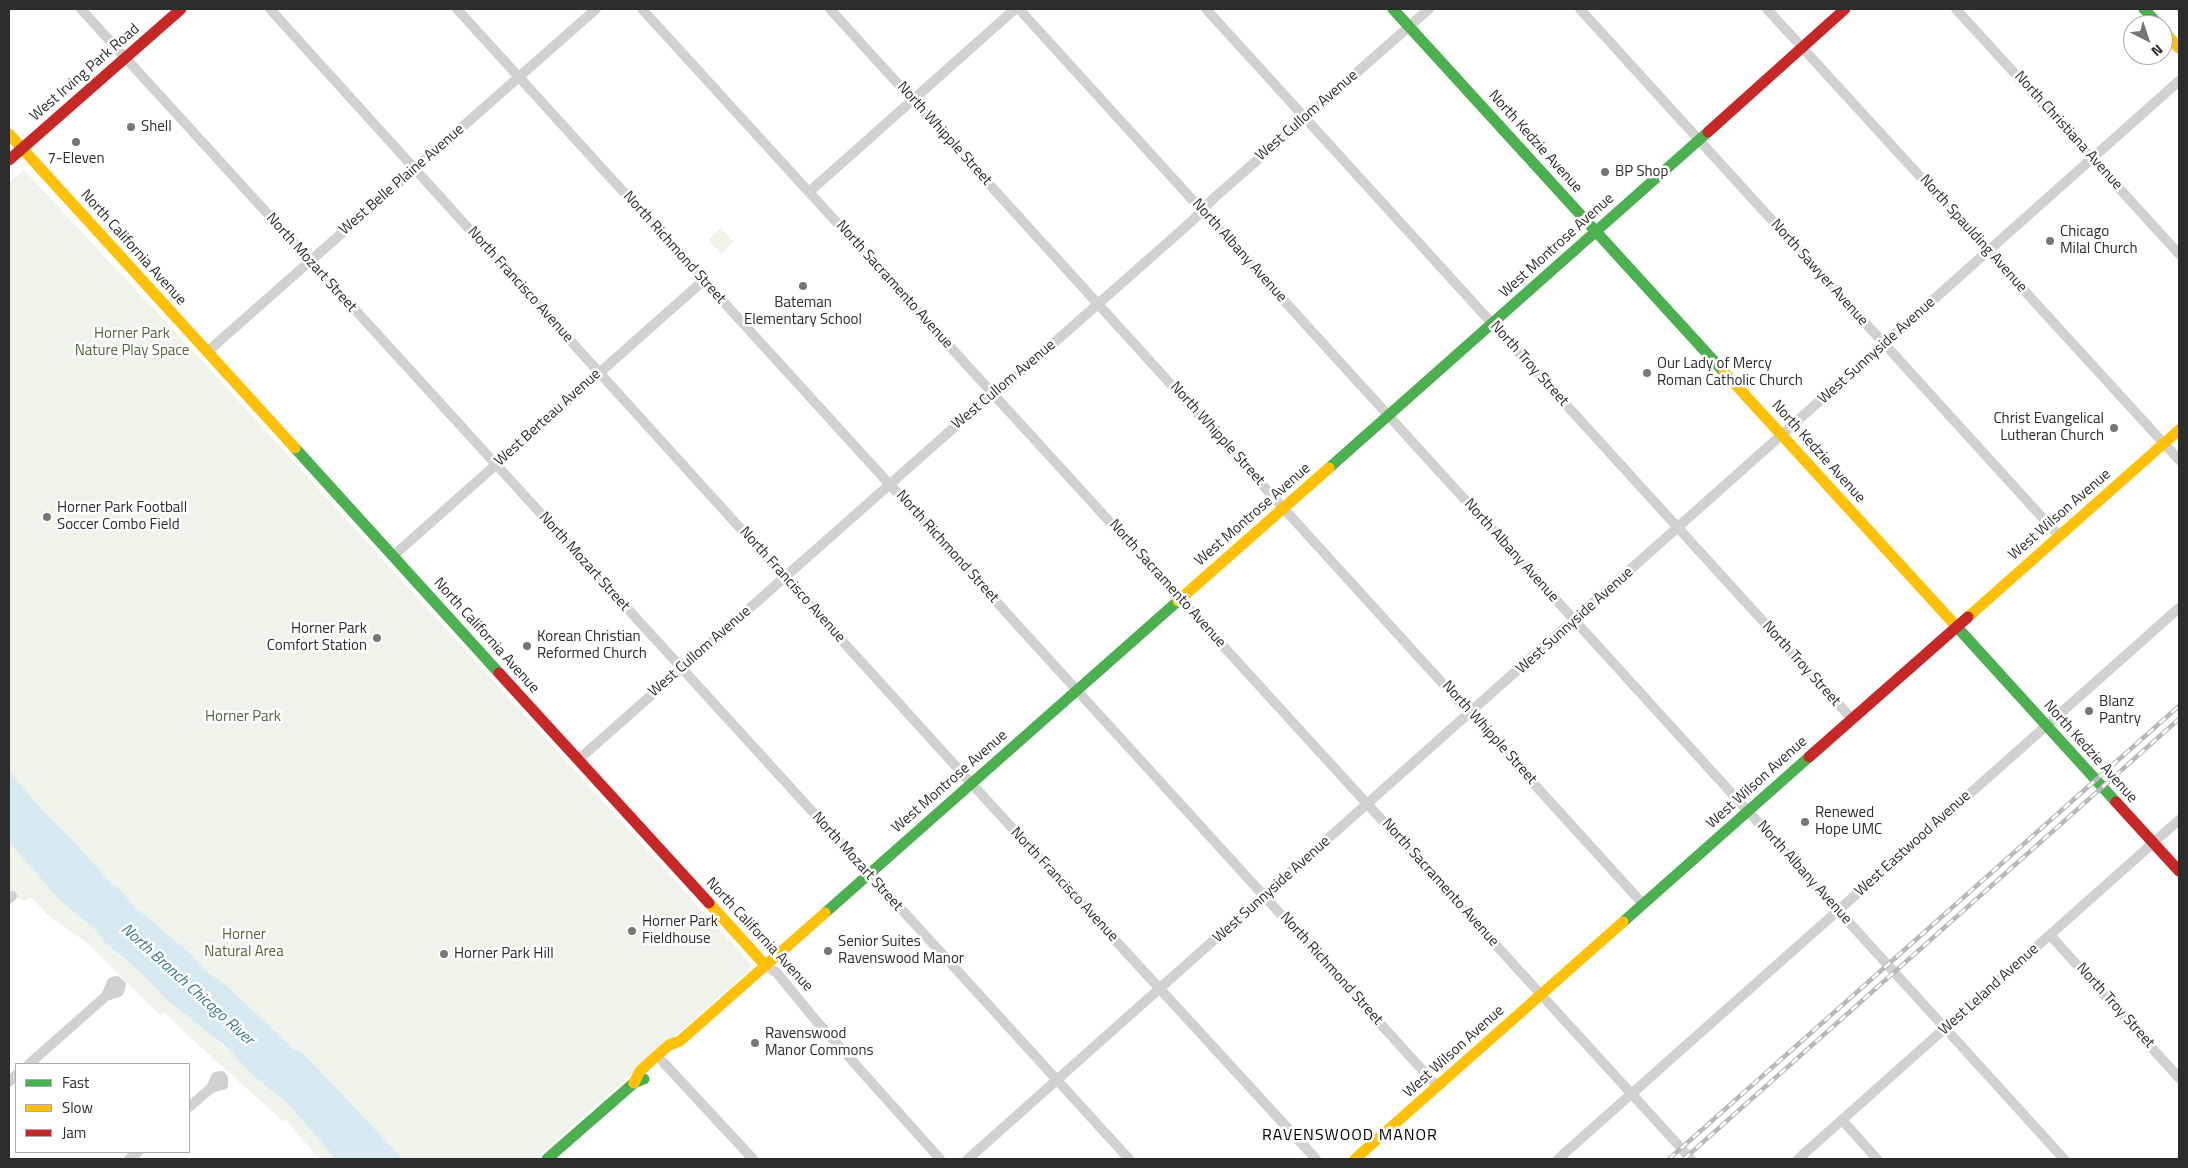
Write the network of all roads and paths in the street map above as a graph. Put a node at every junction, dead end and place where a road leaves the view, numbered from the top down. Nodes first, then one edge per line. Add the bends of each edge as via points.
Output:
1 (81, 9) edge
2 (181, 9) edge
3 (270, 9) edge
4 (457, 9) edge
5 (596, 9) edge
6 (642, 9) edge
7 (830, 9) edge
8 (1014, 9) edge
9 (1018, 9) edge
10 (1206, 9) edge
11 (1393, 9) edge
12 (1429, 9) edge
13 (1580, 9) edge
14 (1767, 9) edge
15 (1845, 9) edge
16 (1956, 9) edge
17 (1409, 26) junction
18 (1802, 47) junction
19 (125, 58) junction
20 (519, 77) junction
21 (2179, 81) edge
22 (913, 100) junction
23 (1305, 118) junction
24 (9, 134) edge
25 (1699, 140) junction
26 (22, 148) junction
27 (2092, 158) junction
28 (9, 160) edge
29 (415, 169) junction
30 (809, 192) junction
31 (1202, 211) junction
32 (1597, 232) junction
33 (1989, 251) junction
34 (2179, 254) edge
35 (310, 261) junction
36 (704, 280) junction
37 (1098, 304) junction
38 (1492, 324) junction
39 (1885, 344) junction
40 (207, 352) junction
41 (600, 373) junction
42 (994, 394) junction
43 (1388, 416) junction
44 (2179, 430) edge
45 (1782, 436) junction
46 (2164, 443) junction
47 (2179, 460) edge
48 (496, 465) junction
49 (889, 484) junction
50 (1284, 507) junction
51 (1678, 529) junction
52 (2059, 536) junction
53 (393, 556) junction
54 (784, 577) junction
55 (1181, 599) junction
56 (2179, 608) edge
57 (1575, 621) junction
58 (1956, 627) junction
59 (681, 669) junction
60 (1077, 690) junction
61 (1471, 713) junction
62 (1852, 719) junction
63 (2046, 726) junction
64 (578, 760) junction
65 (971, 783) junction
66 (1368, 805) junction
67 (1748, 811) junction
68 (2179, 820) edge
69 (2153, 843) junction
70 (2179, 871) edge
71 (868, 874) junction
72 (1265, 896) junction
73 (1643, 904) junction
74 (1838, 910) junction
75 (2050, 935) junction
76 (765, 965) junction
77 (1160, 989) junction
78 (1541, 994) junction
79 (106, 996) dead end
80 (1945, 1028) junction
81 (680, 1041) junction
82 (667, 1062) junction
83 (30, 1063) edge
84 (2179, 1078) edge
85 (1057, 1081) junction
86 (634, 1083) junction
87 (1438, 1086) junction
88 (211, 1088) dead end
89 (1632, 1094) junction
90 (190, 1106) edge
91 (1842, 1120) junction
92 (547, 1159) edge
93 (753, 1159) edge
94 (940, 1159) edge
95 (968, 1159) edge
96 (1129, 1159) edge
97 (1316, 1159) edge
98 (1355, 1159) edge
99 (1558, 1159) edge
100 (1692, 1159) edge
101 (1798, 1159) edge
102 (1877, 1159) edge
103 (2064, 1159) edge

1 - 19 street, North Mozart Street
2 - 19 main road, West Irving Park Road
3 - 29 street, North Francisco Avenue
4 - 20 street, North Richmond Street
5 - 20 street, West Belle Plaine Avenue
6 - 30 street, North Sacramento Avenue
7 - 22 street, North Whipple Street
8 - 22 street
9 - 31 street, North Albany Avenue
10 - 23 street, North Troy Street
11 - 17 main road, North Kedzie Avenue
12 - 17 street, West Cullom Avenue
13 - 25 street, North Sawyer Avenue
14 - 18 street, North Spaulding Avenue
15 - 18 main road, West Montrose Avenue
16 - 27 street, North Christiana Avenue
17 - 23 street, West Cullom Avenue
17 - 32 main road, North Kedzie Avenue
18 - 25 main road, West Montrose Avenue
18 - 33 street, North Spaulding Avenue
19 - 26 main road, West Irving Park Road
19 - 35 street, North Mozart Street
20 - 29 street, West Belle Plaine Avenue
20 - 36 street, North Richmond Street
21 - 27 street, West Sunnyside Avenue
22 - 30 street
22 - 37 street, North Whipple Street
23 - 31 street, West Cullom Avenue
23 - 38 street, North Troy Street
24 - 26 main road, North California Avenue
25 - 32 main road, West Montrose Avenue
25 - 39 street, North Sawyer Avenue
26 - 28 main road, West Irving Park Road
26 - 40 main road, North California Avenue
27 - 33 street, West Sunnyside Avenue
27 - 34 street, North Christiana Avenue
29 - 35 street, West Belle Plaine Avenue
29 - 41 street, North Francisco Avenue
30 - 42 street, North Sacramento Avenue
31 - 37 street, West Cullom Avenue
31 - 43 street, North Albany Avenue
32 - 38 main road, West Montrose Avenue
32 - 45 main road, North Kedzie Avenue
33 - 39 street, West Sunnyside Avenue
33 - 46 street, North Spaulding Avenue
35 - 40 street, West Belle Plaine Avenue
35 - 48 street, North Mozart Street
36 - 41 street, West Berteau Avenue
36 - 49 street, North Richmond Street
37 - 42 street, West Cullom Avenue
37 - 50 street, North Whipple Street
38 - 43 main road, West Montrose Avenue
38 - 51 street, North Troy Street
39 - 45 street, West Sunnyside Avenue
39 - 52 street, North Sawyer Avenue
40 - 53 main road, North California Avenue
41 - 48 street, West Berteau Avenue
41 - 54 street, North Francisco Avenue
42 - 49 street, West Cullom Avenue
42 - 55 street, North Sacramento Avenue
43 - 50 main road, West Montrose Avenue
43 - 57 street, North Albany Avenue
44 - 46 main road, West Wilson Avenue
45 - 51 street, West Sunnyside Avenue
45 - 58 main road, North Kedzie Avenue
46 - 47 street, North Spaulding Avenue
46 - 52 main road, West Wilson Avenue
48 - 53 street, West Berteau Avenue
48 - 59 street, North Mozart Street
49 - 54 street, West Cullom Avenue
49 - 60 street, North Richmond Street
50 - 55 main road, West Montrose Avenue
50 - 61 street, North Whipple Street
51 - 57 street, West Sunnyside Avenue
51 - 62 street, North Troy Street
52 - 58 main road, West Wilson Avenue
53 - 64 main road, North California Avenue
54 - 59 street, West Cullom Avenue
54 - 65 street, North Francisco Avenue
55 - 60 main road, West Montrose Avenue
55 - 66 street, North Sacramento Avenue
56 - 63 street, West Eastwood Avenue
57 - 61 street, West Sunnyside Avenue
57 - 67 street, North Albany Avenue
58 - 62 main road, West Wilson Avenue
58 - 63 main road, North Kedzie Avenue
59 - 64 street, West Cullom Avenue
59 - 71 street, North Mozart Street
60 - 65 main road, West Montrose Avenue
60 - 72 street, North Richmond Street
61 - 66 street, West Sunnyside Avenue
61 - 73 street, North Whipple Street
62 - 67 main road, West Wilson Avenue
63 - 69 main road, North Kedzie Avenue
63 - 74 street, West Eastwood Avenue
64 - 76 main road, North California Avenue
65 - 71 main road, West Montrose Avenue
65 - 77 street, North Francisco Avenue
66 - 72 street, West Sunnyside Avenue
66 - 78 street, North Sacramento Avenue
67 - 73 main road, West Wilson Avenue
67 - 74 street, North Albany Avenue
68 - 69 street, West Leland Avenue
69 - 70 main road, North Kedzie Avenue
69 - 75 street, West Leland Avenue
71 - 76 main road, West Montrose Avenue
71 - 85 street, North Mozart Street
72 - 77 street, West Sunnyside Avenue
72 - 87 street, North Richmond Street
73 - 78 main road, West Wilson Avenue
74 - 80 street, North Albany Avenue
74 - 89 street, West Eastwood Avenue
75 - 80 street, West Leland Avenue
75 - 84 street, North Troy Street
76 - 81 main road, West Montrose Avenue
76 - 94 street, North California Avenue via 777,973
77 - 85 street, West Sunnyside Avenue
77 - 97 street, North Francisco Avenue
78 - 87 main road, West Wilson Avenue
78 - 89 street, North Sacramento Avenue
79 - 83 street
80 - 91 street, West Leland Avenue
80 - 103 street, North Albany Avenue
81 - 82 main road, West Montrose Avenue
81 - 86 main road, West Montrose Avenue via 670,1045 640,1071
82 - 86 main road, West Montrose Avenue
82 - 93 street
85 - 95 street, West Sunnyside Avenue
85 - 96 street, North Mozart Street
86 - 92 main road, West Montrose Avenue
87 - 98 main road, West Wilson Avenue
88 - 90 street
89 - 99 street, West Eastwood Avenue
89 - 100 street, North Sacramento Avenue
91 - 101 street, West Leland Avenue
91 - 102 street

